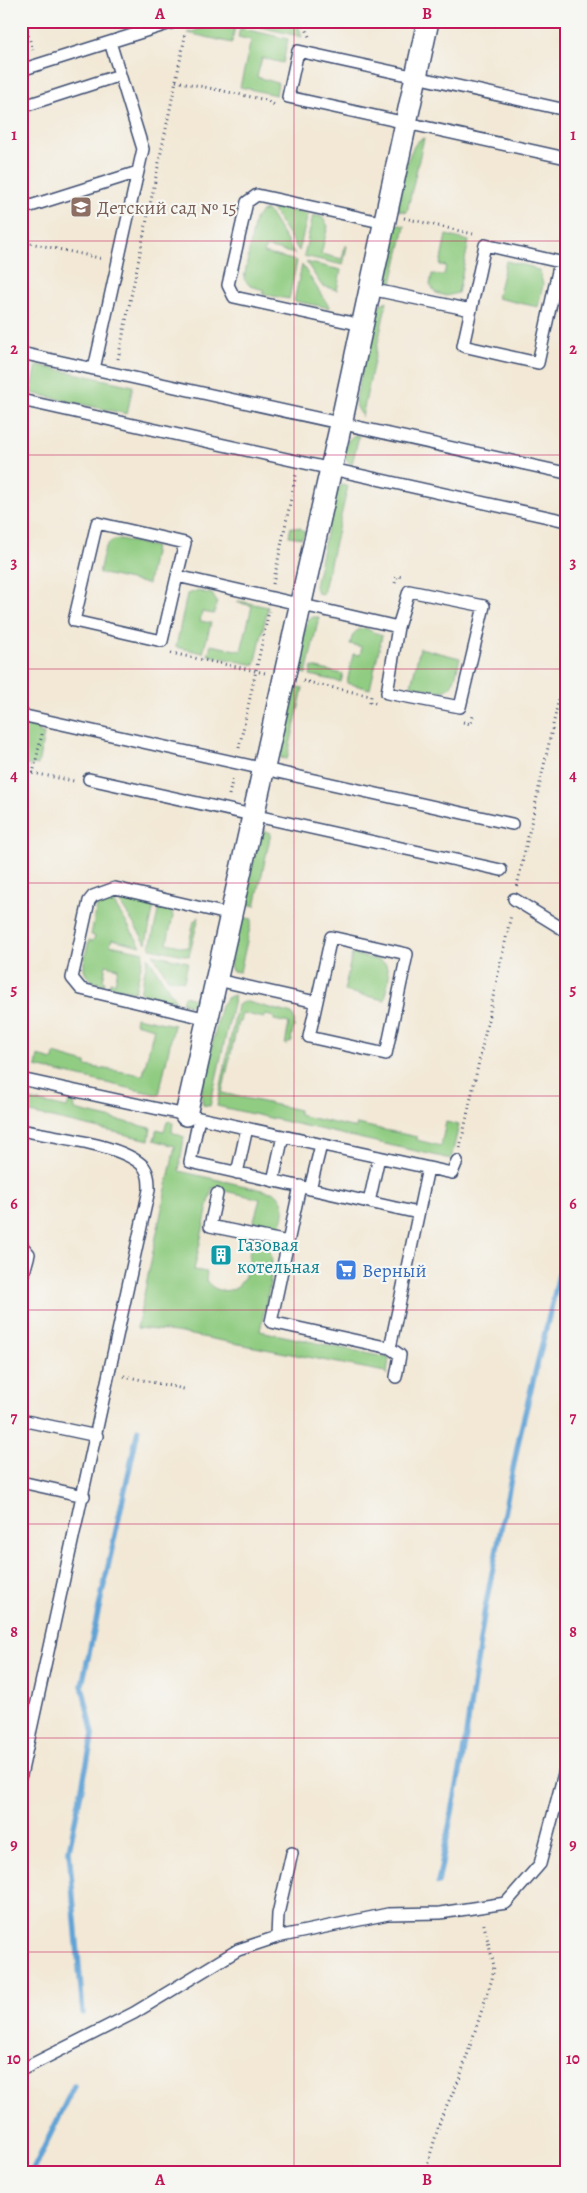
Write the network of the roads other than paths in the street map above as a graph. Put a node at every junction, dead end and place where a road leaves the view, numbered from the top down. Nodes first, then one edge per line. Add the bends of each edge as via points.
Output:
1 (177, 21) edge
2 (428, 21) edge
3 (110, 42) junction
4 (21, 70) edge
5 (120, 75) junction
6 (415, 77) junction
7 (21, 107) edge
8 (566, 110) edge
9 (406, 123) junction
10 (566, 158) edge
11 (138, 172) junction
12 (21, 209) edge
13 (386, 218) junction
14 (370, 289) junction
15 (471, 310) junction
16 (362, 326) junction
17 (21, 353) edge
18 (94, 369) junction
19 (21, 400) edge
20 (341, 424) junction
21 (331, 469) junction
22 (566, 473) edge
23 (566, 521) edge
24 (177, 576) junction
25 (301, 604) junction
26 (398, 627) junction
27 (21, 715) edge
28 (263, 769) junction
29 (89, 779) road end
30 (253, 815) junction
31 (512, 824) dead end
32 (501, 870) dead end
33 (514, 899) dead end
34 (232, 914) junction
35 (566, 931) edge
36 (216, 980) junction
37 (316, 1002) junction
38 (208, 1019) junction
39 (21, 1079) edge
40 (193, 1117) junction
41 (247, 1128) junction
42 (21, 1130) edge
43 (283, 1136) junction
44 (321, 1145) junction
45 (379, 1157) junction
46 (457, 1161) dead end
47 (428, 1168) junction
48 (237, 1173) junction
49 (273, 1180) junction
50 (305, 1187) junction
51 (217, 1194) dead end
52 (369, 1202) junction
53 (418, 1213) junction
54 (288, 1242) junction
55 (21, 1245) edge
56 (21, 1283) edge
57 (390, 1348) junction
58 (396, 1377) dead end
59 (21, 1420) edge
60 (97, 1436) junction
61 (21, 1482) edge
62 (84, 1496) junction
63 (23, 1762) edge
64 (566, 1766) edge
65 (21, 1775) edge
66 (292, 1853) dead end
67 (276, 1937) junction
68 (21, 2070) edge

1 - 3 lane
2 - 6 street
3 - 4 lane
3 - 5 lane
5 - 7 lane
5 - 11 lane via 143,149
6 - 8 lane
6 - 9 street
6 - 9 lane via 298,52 288,97
9 - 10 lane
9 - 13 street
11 - 12 lane
11 - 18 lane
13 - 14 street
13 - 16 lane via 257,195 247,202 230,276 228,285 234,297
14 - 15 lane
14 - 16 street
15 - 15 lane via 485,245 560,262 538,363 463,346
16 - 20 street
17 - 18 lane
18 - 20 lane
19 - 21 lane
20 - 21 street
20 - 22 lane
21 - 23 lane
21 - 25 street
24 - 24 lane via 162,641 74,622 97,523 185,542
24 - 25 lane
25 - 26 lane
25 - 28 street
26 - 26 lane via 409,591 484,606 460,707 386,693
27 - 28 lane
28 - 30 street
28 - 31 lane
29 - 30 lane
30 - 32 lane
30 - 34 street
33 - 35 lane
34 - 36 street
34 - 38 lane via 115,888 88,901 72,978 81,989
36 - 37 lane
36 - 38 street
37 - 37 lane via 309,1037 386,1054 407,954 331,937
38 - 40 street
39 - 40 lane
40 - 41 lane
40 - 48 lane via 190,1162
41 - 43 lane
41 - 48 lane
42 - 60 lane via 121,1151 144,1168 148,1175 149,1190
43 - 44 lane
43 - 49 lane
44 - 45 lane
44 - 50 lane
45 - 47 lane
45 - 52 lane
46 - 47 lane via 452,1173
47 - 53 lane
48 - 49 lane
49 - 50 lane
50 - 52 lane
50 - 54 lane
51 - 54 lane via 210,1226
52 - 53 lane
53 - 57 lane
54 - 57 lane via 271,1322
55 - 56 lane via 29,1254
57 - 58 lane via 400,1354
59 - 60 lane
60 - 62 lane
61 - 62 lane
62 - 63 lane
63 - 65 lane
64 - 67 lane via 540,1864 506,1903 440,1913 388,1914
66 - 67 lane via 282,1877
67 - 68 lane via 238,1950 134,2013

